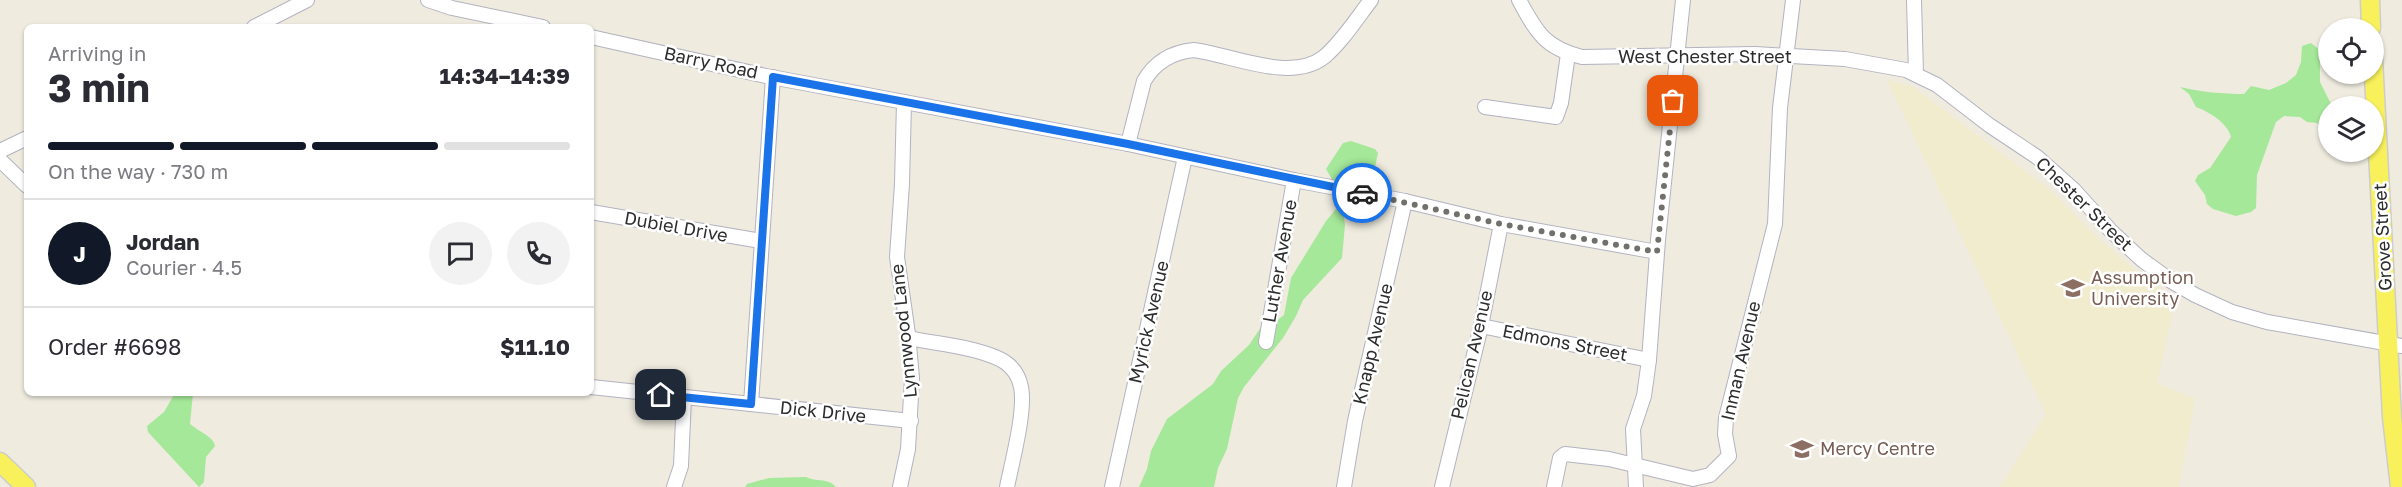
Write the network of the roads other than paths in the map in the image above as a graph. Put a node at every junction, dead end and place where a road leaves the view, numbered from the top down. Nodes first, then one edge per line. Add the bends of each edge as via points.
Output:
1 (307, 0) edge
2 (428, 0) edge
3 (1371, 0) edge
4 (1519, 0) edge
5 (1683, 0) edge
6 (1793, 0) edge
7 (1914, 0) edge
8 (2370, 0) edge
9 (281, 14) junction
10 (2371, 18) edge
11 (504, 23) edge
12 (260, 24) edge
13 (286, 24) edge
14 (594, 38) edge
15 (1568, 54) junction
16 (1678, 55) junction
17 (1788, 56) junction
18 (1916, 74) junction
19 (773, 77) junction
20 (2375, 84) edge
21 (904, 102) junction
22 (1485, 107) dead end
23 (24, 139) edge
24 (1128, 144) junction
25 (0, 151) edge
26 (1185, 157) junction
27 (0, 160) edge
28 (1294, 180) junction
29 (24, 183) edge
30 (1405, 201) junction
31 (594, 213) edge
32 (1501, 224) junction
33 (761, 241) junction
34 (1657, 252) junction
35 (1480, 326) junction
36 (909, 338) junction
37 (1266, 342) dead end
38 (2395, 345) edge
39 (1649, 360) junction
40 (594, 387) edge
41 (684, 397) junction
42 (751, 404) junction
43 (911, 421) junction
44 (0, 462) edge
45 (1634, 466) junction
46 (26, 487) edge
47 (674, 487) edge
48 (900, 487) edge
49 (1007, 487) edge
50 (1112, 487) edge
51 (1344, 487) edge
52 (1442, 487) edge
53 (1554, 487) edge
54 (1636, 487) edge
55 (2400, 487) edge

1 - 9 street
2 - 11 street
3 - 24 street via 1332,50 1309,65 1280,68 1207,52 1184,51 1168,57 1155,66 1141,88
4 - 15 street, West Chester Street via 1542,39
5 - 16 street
6 - 17 street, Inman Avenue
7 - 18 street
8 - 10 main road
9 - 12 street
9 - 13 street
14 - 19 street, Barry Road
15 - 16 street, West Chester Street via 1593,58
15 - 22 street via 1556,117
16 - 17 street, West Chester Street
16 - 34 street
17 - 18 street, West Chester Street via 1868,62
17 - 45 street, Inman Avenue via 1780,108 1775,224 1726,418 1729,456 1714,472 1699,478
18 - 38 street, Chester Street via 2037,157 2130,249 2182,288 2219,307 2261,320
19 - 21 street, Barry Road
19 - 33 street
20 - 38 main road, Grove Street
21 - 24 street, Barry Road
21 - 36 street, Lynnwood Lane via 897,257
23 - 25 street
24 - 26 street, Barry Road
26 - 28 street, Barry Road
26 - 50 street, Myrick Avenue
27 - 29 street
28 - 30 street, Barry Road
28 - 37 street, Luther Avenue
30 - 32 street, Barry Road
30 - 51 street, Knapp Avenue via 1355,421
31 - 33 street, Dubiel Drive
32 - 34 street, Barry Road
32 - 35 street, Pelican Avenue
33 - 42 street
34 - 39 street
35 - 39 street, Edmons Street
35 - 52 street, Pelican Avenue
36 - 43 street, Lynnwood Lane
36 - 49 street via 994,356 1014,370 1021,385 1022,401
38 - 55 main road, Grove Street via 2395,459
39 - 45 street via 1644,396 1633,429
40 - 41 street, Dick Drive
41 - 42 street, Dick Drive
41 - 47 street via 681,466
42 - 43 street, Dick Drive
43 - 48 street, Lynnwood Lane
44 - 46 main road
45 - 53 street, Inman Avenue via 1563,454
45 - 54 street

